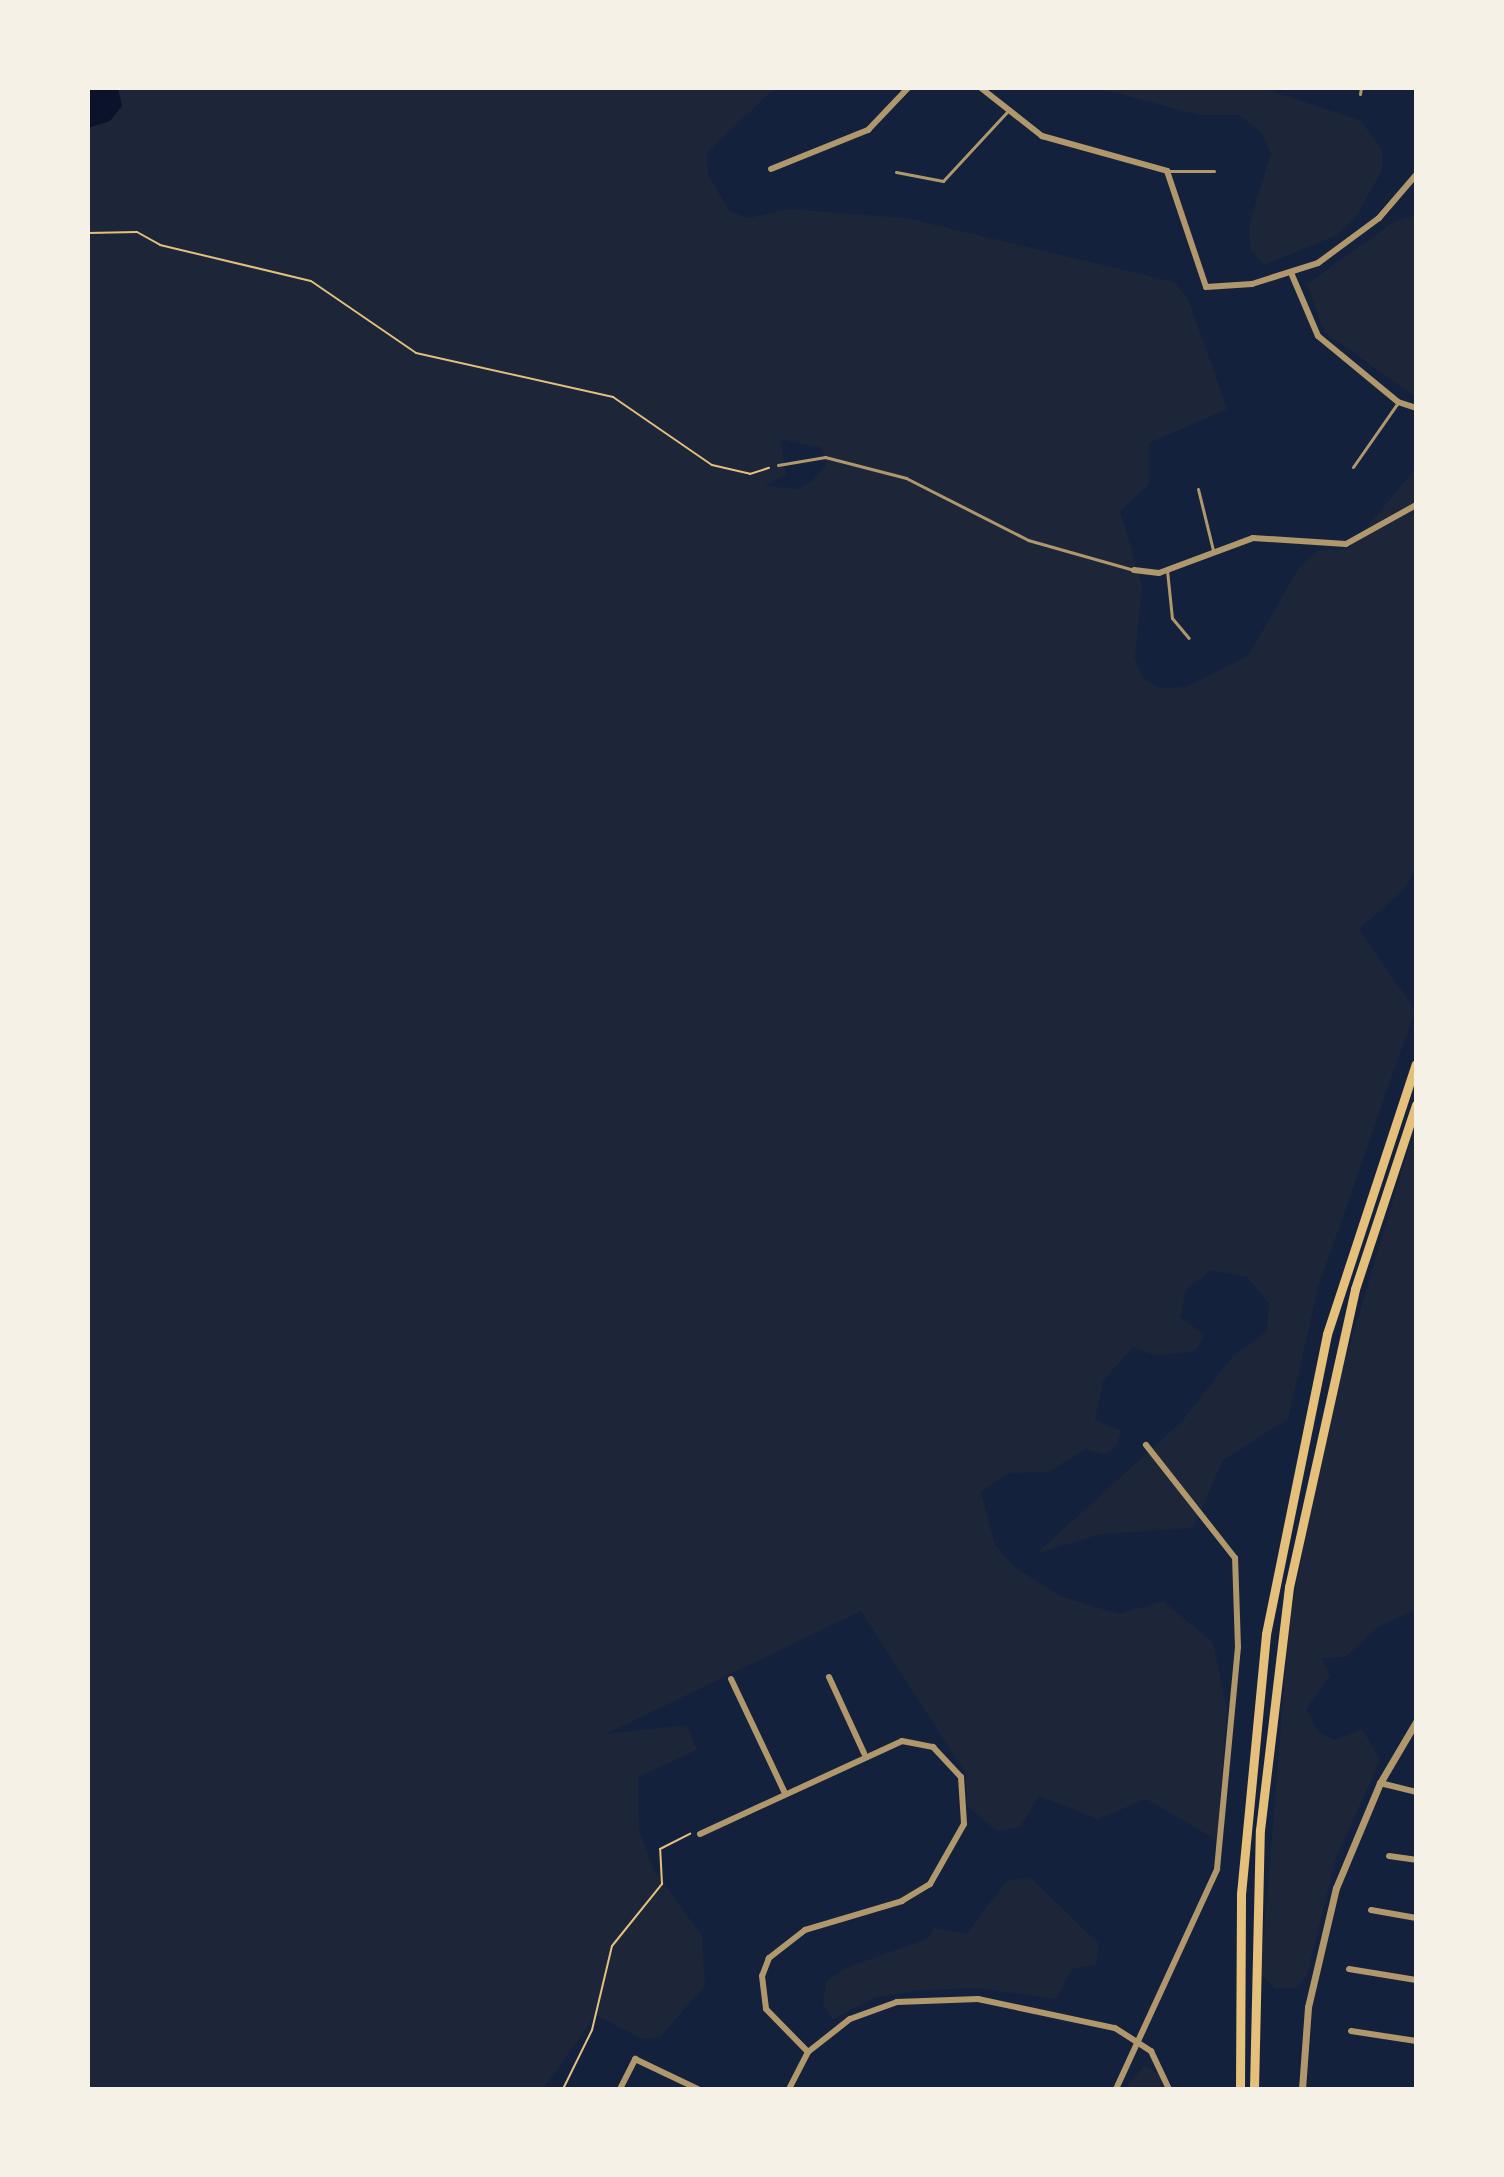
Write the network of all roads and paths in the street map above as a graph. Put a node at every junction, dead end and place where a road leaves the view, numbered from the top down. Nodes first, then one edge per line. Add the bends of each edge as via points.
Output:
1 (908, 88) edge
2 (981, 88) edge
3 (1361, 88) edge
4 (1360, 94) dead end
5 (1007, 112) junction
6 (771, 169) dead end
7 (1167, 171) junction
8 (1214, 171) dead end
9 (896, 172) dead end
10 (1416, 175) edge
11 (88, 233) edge
12 (1292, 275) junction
13 (1398, 402) junction
14 (1416, 408) edge
15 (778, 465) joint
16 (1353, 467) dead end
17 (1198, 489) dead end
18 (1416, 505) edge
19 (1213, 550) junction
20 (1134, 570) joint
21 (1167, 570) junction
22 (1189, 638) dead end
23 (1416, 1064) edge
24 (1416, 1105) edge
25 (1146, 1445) dead end
26 (829, 1677) dead end
27 (731, 1679) dead end
28 (1416, 1722) edge
29 (864, 1753) junction
30 (1380, 1783) junction
31 (784, 1791) junction
32 (1416, 1792) edge
33 (700, 1834) joint
34 (1389, 1856) dead end
35 (1416, 1860) edge
36 (1371, 1910) dead end
37 (1416, 1918) edge
38 (1349, 1969) dead end
39 (1416, 1980) edge
40 (1351, 2031) dead end
41 (1137, 2041) junction
42 (1416, 2041) edge
43 (808, 2052) junction
44 (563, 2089) edge
45 (620, 2089) edge
46 (698, 2089) edge
47 (789, 2089) edge
48 (1116, 2089) edge
49 (1169, 2089) edge
50 (1240, 2089) edge
51 (1254, 2089) edge
52 (1302, 2089) edge

1 - 6 street via 868,130
2 - 5 street
3 - 4 lane
5 - 7 street via 1054,141
5 - 9 lane via 943,181
7 - 8 lane
7 - 12 street via 1206,287
10 - 12 street via 1344,248
11 - 15 path via 137,232 160,245 311,281 416,353 613,397 658,434 726,471
12 - 13 street via 1318,336
13 - 14 street
13 - 16 lane
15 - 20 lane via 825,457 894,475 1028,540
17 - 19 lane
18 - 19 street via 1346,544 1253,538
19 - 21 street
20 - 21 street
21 - 22 lane via 1172,618
23 - 50 main road via 1327,1334 1266,1634 1241,1894
24 - 51 main road via 1347,1318 1289,1587 1260,1830
25 - 41 street via 1235,1558 1238,1618 1221,1852
26 - 29 street
27 - 31 street
28 - 30 street
29 - 31 street
29 - 43 street via 909,1740 933,1747 961,1777 964,1824 947,1861 918,1893 805,1930 769,1958 762,1976 766,2009
30 - 32 street
30 - 52 street via 1322,1939
31 - 33 street
33 - 44 path via 660,1849 662,1884 612,1946 592,2030
34 - 35 street
36 - 37 street
38 - 39 street
40 - 42 street
41 - 43 street via 1029,2004 920,1999 850,2019
41 - 48 street
41 - 49 street via 1165,2069
43 - 47 street
45 - 46 street via 635,2059

